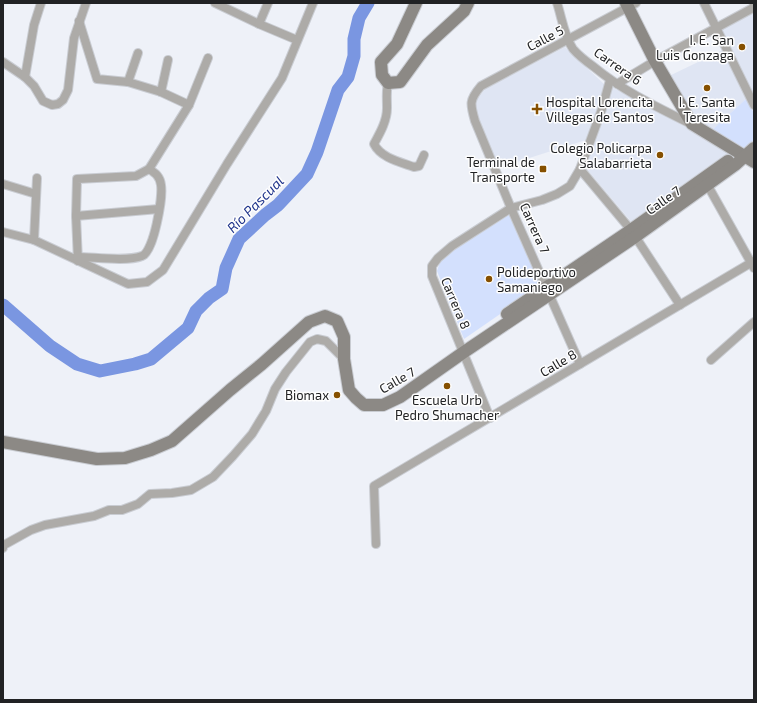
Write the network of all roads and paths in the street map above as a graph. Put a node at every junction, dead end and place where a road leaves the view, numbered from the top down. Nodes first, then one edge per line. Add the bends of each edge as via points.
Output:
1 (41, 3) edge
2 (86, 3) edge
3 (216, 3) edge
4 (268, 3) edge
5 (313, 3) edge
6 (416, 3) edge
7 (468, 3) edge
8 (557, 3) edge
9 (704, 3) edge
10 (630, 4) edge
11 (753, 6) edge
12 (79, 21) junction
13 (259, 24) junction
14 (716, 28) junction
15 (568, 39) junction
16 (297, 40) junction
17 (138, 53) dead end
18 (208, 58) dead end
19 (168, 60) dead end
20 (655, 61) junction
21 (3, 62) edge
22 (25, 78) junction
23 (128, 82) junction
24 (614, 82) junction
25 (388, 83) junction
26 (161, 92) junction
27 (471, 100) joint
28 (190, 105) junction
29 (754, 105) edge
30 (692, 124) junction
31 (424, 155) dead end
32 (751, 155) edge
33 (149, 168) junction
34 (580, 169) junction
35 (36, 178) dead end
36 (3, 184) edge
37 (708, 186) junction
38 (36, 194) junction
39 (511, 208) junction
40 (159, 210) junction
41 (76, 216) junction
42 (3, 232) edge
43 (633, 234) junction
44 (34, 240) junction
45 (78, 259) junction
46 (753, 264) edge
47 (548, 291) junction
48 (680, 305) junction
49 (754, 322) edge
50 (463, 349) junction
51 (344, 359) junction
52 (711, 360) dead end
53 (580, 364) junction
54 (490, 418) junction
55 (3, 442) edge
56 (376, 544) dead end
57 (3, 548) edge

1 - 22 street via 34,25
2 - 12 street
3 - 13 street
4 - 13 street
5 - 16 street
6 - 25 main road via 397,44 381,62 382,75
7 - 25 main road via 464,11 426,45 400,82
8 - 15 street, Carrera 6
9 - 14 street
10 - 15 street, Calle 5
10 - 20 main road
11 - 14 street
12 - 22 street via 74,38 68,90 63,100 52,105 43,101 34,86
12 - 23 street via 97,79
13 - 16 street
14 - 20 street
14 - 29 street
15 - 24 street, Carrera 6 via 574,49
15 - 27 street, Calle 5 via 480,86
16 - 45 street via 282,78 164,270 147,282 128,284
17 - 23 street
18 - 28 street
19 - 26 street
20 - 24 street
20 - 30 main road
21 - 22 street
23 - 26 street
24 - 30 street, Carrera 6
24 - 34 street, Carrera 8
25 - 31 street via 383,128 374,144 378,152 414,167 419,166
26 - 28 street
27 - 39 street, Carrera 7 via 470,107 475,121
28 - 33 street
30 - 32 main road, Carrera 6
32 - 37 main road, Calle 7
32 - 43 main road, Calle 7 via 730,160
33 - 40 street via 157,174 161,185
33 - 41 street via 136,176 77,179
34 - 39 street, Carrera 8 via 570,186 557,194
34 - 43 street
35 - 38 street
36 - 38 street
37 - 43 main road, Calle 7
37 - 46 street
38 - 44 street
39 - 47 street, Carrera 7
39 - 50 street, Carrera 8 via 452,246 432,266 432,276
40 - 41 street
40 - 45 street via 146,254 129,258
41 - 45 street
42 - 44 street
43 - 47 main road, Calle 7
43 - 48 street
44 - 45 street
46 - 48 street, Calle 8
47 - 50 main road, Calle 7
47 - 53 street, Carrera 7
48 - 53 street, Calle 8
49 - 52 street
50 - 51 main road, Calle 7 via 400,398 383,405 364,405 349,390
50 - 54 street, Carrera 8
51 - 55 main road via 344,337 337,321 325,316 309,322 172,441 151,450 125,458 97,459
51 - 57 street via 326,341 317,339 310,342 279,383 252,434 213,476 191,490 150,494 138,504 122,510 110,510 94,516 45,525 31,530
53 - 54 street, Calle 8
54 - 56 street, Calle 8 via 374,486

